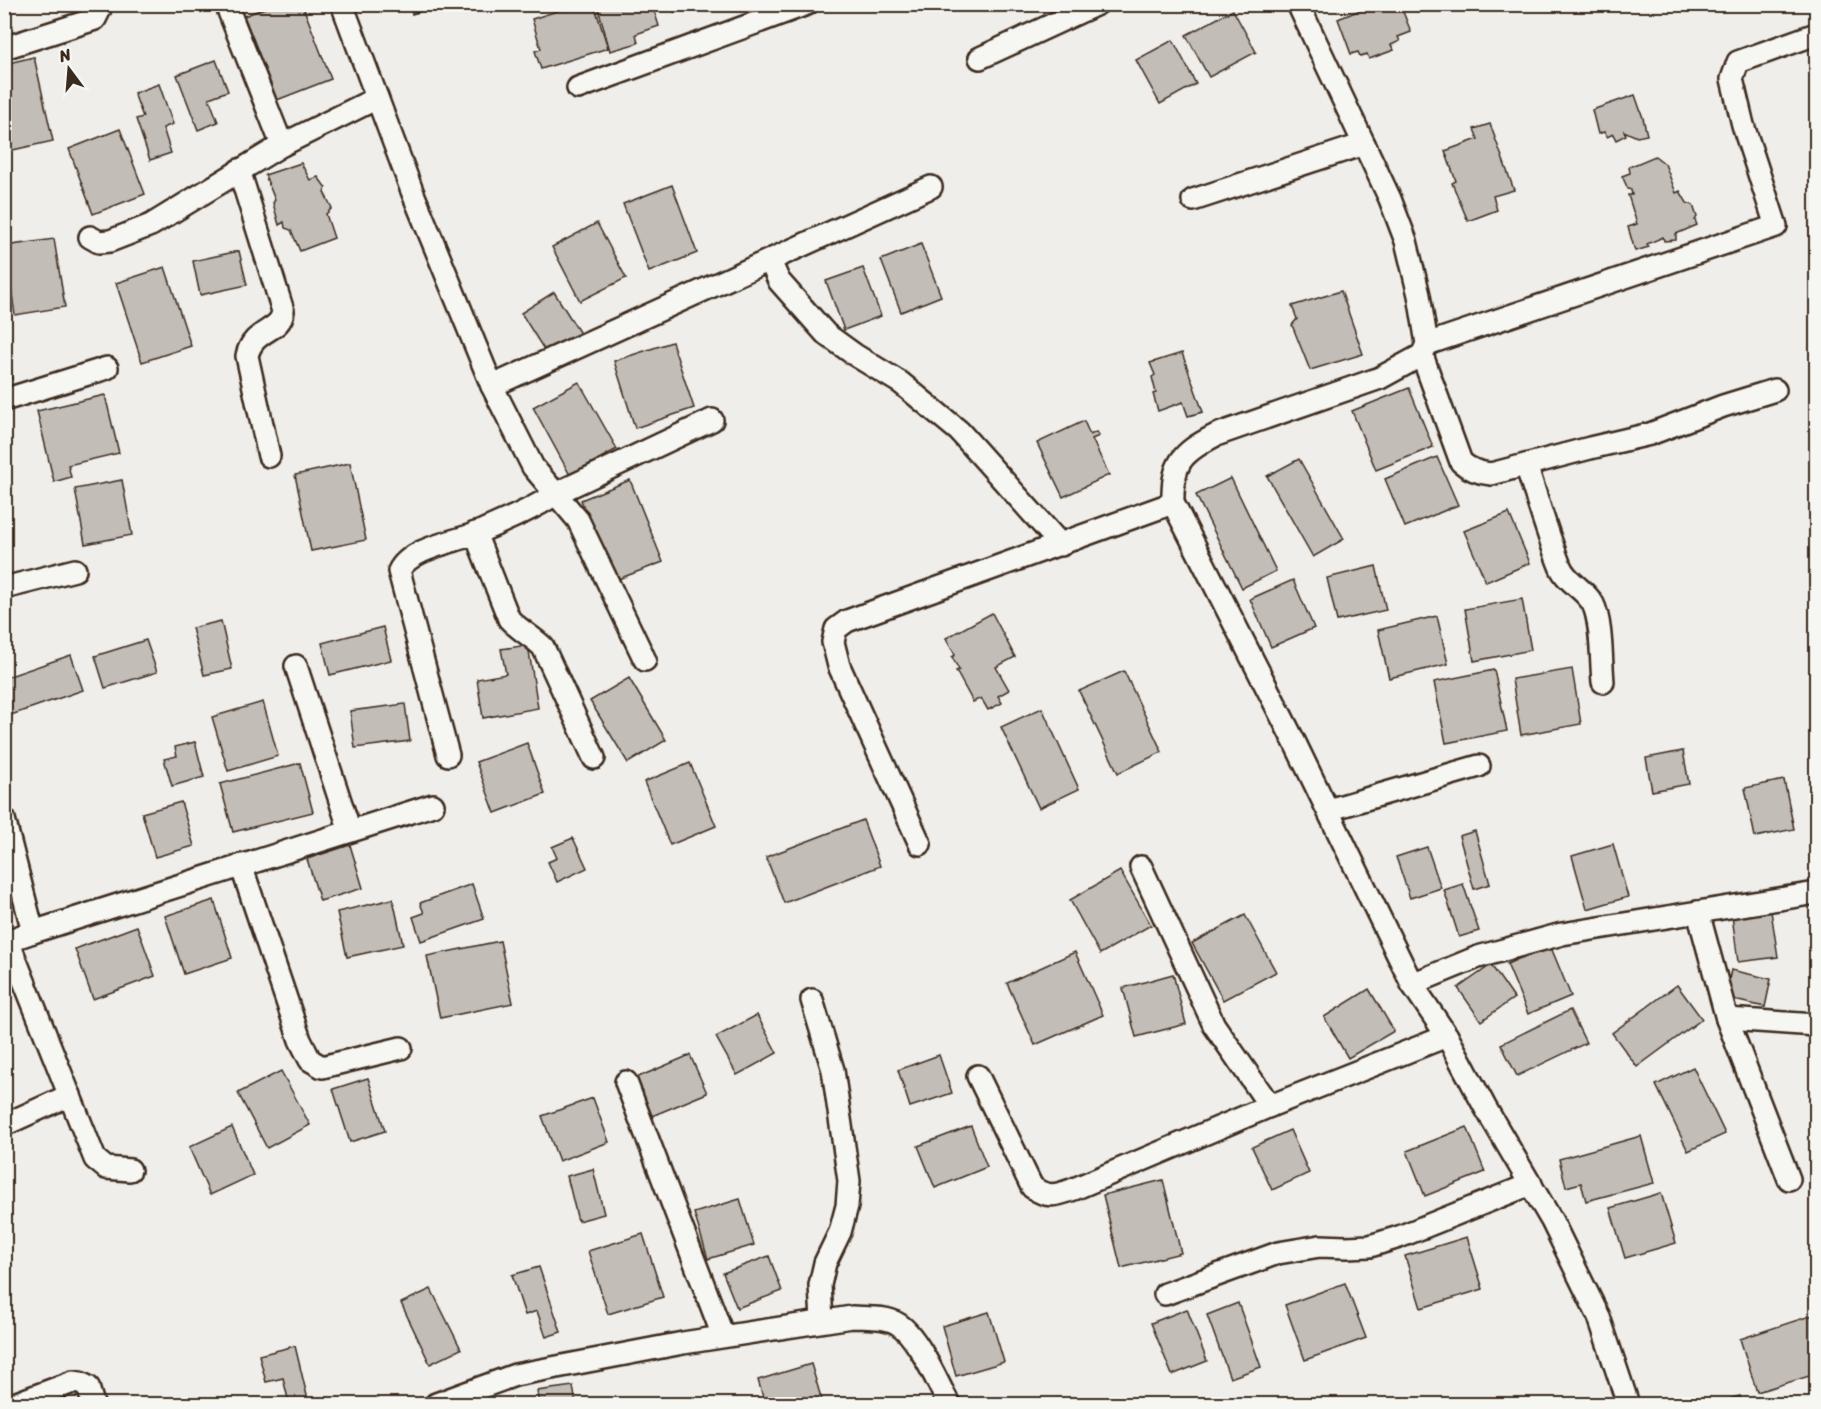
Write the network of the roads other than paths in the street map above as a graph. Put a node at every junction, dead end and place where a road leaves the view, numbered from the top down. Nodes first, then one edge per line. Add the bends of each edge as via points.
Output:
1 (99, 4) edge
2 (226, 4) edge
3 (342, 4) edge
4 (807, 4) edge
5 (1097, 4) edge
6 (1298, 4) edge
7 (1816, 34) edge
8 (4, 48) edge
9 (980, 58) dead end
10 (578, 88) dead end
11 (377, 98) junction
12 (1364, 144) junction
13 (282, 146) junction
14 (239, 170) junction
15 (931, 187) dead end
16 (1193, 200) dead end
17 (90, 237) dead end
18 (770, 261) junction
19 (1424, 349) junction
20 (107, 368) dead end
21 (492, 386) junction
22 (1775, 390) dead end
23 (4, 400) edge
24 (712, 420) dead end
25 (268, 456) dead end
26 (1526, 465) junction
27 (557, 493) junction
28 (1173, 503) junction
29 (475, 533) junction
30 (1061, 545) junction
31 (75, 570) dead end
32 (4, 588) edge
33 (645, 660) dead end
34 (296, 666) dead end
35 (1603, 682) dead end
36 (448, 754) dead end
37 (594, 758) dead end
38 (1479, 766) dead end
39 (433, 805) dead end
40 (1328, 810) junction
41 (4, 819) edge
42 (350, 831) junction
43 (920, 844) dead end
44 (241, 866) junction
45 (1141, 867) dead end
46 (1816, 893) edge
47 (1698, 912) junction
48 (33, 932) junction
49 (6, 942) edge
50 (1412, 984) junction
51 (812, 1000) dead end
52 (1726, 1019) junction
53 (1816, 1025) edge
54 (1447, 1036) junction
55 (401, 1048) dead end
56 (978, 1077) dead end
57 (626, 1082) dead end
58 (70, 1095) junction
59 (1270, 1106) junction
60 (4, 1125) edge
61 (130, 1170) dead end
62 (1789, 1179) dead end
63 (1531, 1184) junction
64 (1165, 1294) dead end
65 (822, 1321) junction
66 (723, 1336) junction
67 (14, 1404) edge
68 (93, 1404) edge
69 (436, 1404) edge
70 (949, 1404) edge
71 (1628, 1404) edge

1 - 8 street via 95,20
2 - 13 street
3 - 11 street
4 - 10 street
5 - 9 street
6 - 12 street
7 - 19 street via 1738,62 1732,79 1776,226
11 - 13 street
11 - 21 street
12 - 16 street
12 - 19 street via 1406,241 1419,295
13 - 14 street
14 - 17 street via 151,225 110,241 99,242
14 - 25 street via 283,311 279,323 254,339 247,356
15 - 18 street
18 - 21 street
18 - 30 street via 779,280 826,334 900,383 959,431
19 - 26 street via 1461,462 1479,473 1491,474
19 - 28 street via 1380,378 1216,435 1195,446 1176,466
20 - 23 street
21 - 27 street via 533,467
22 - 26 street via 1650,434
24 - 27 street
26 - 35 street via 1561,569 1595,609
27 - 29 street via 538,506
27 - 33 street via 578,520
28 - 30 street
28 - 40 street
29 - 36 street via 415,555 399,572
29 - 37 street via 509,619 543,647
30 - 43 street via 847,621 836,629 833,642 839,666
31 - 32 street
34 - 42 street
38 - 40 street
39 - 42 street
40 - 50 street
41 - 48 street
42 - 44 street
44 - 48 street
44 - 55 street via 310,1060 322,1067
45 - 59 street via 1214,1026
46 - 47 street
47 - 50 street via 1562,934 1478,957
47 - 52 street
48 - 49 street
49 - 58 street
50 - 54 street
51 - 65 street via 833,1070 849,1181 840,1232 825,1263 820,1285
52 - 53 street
52 - 62 street
54 - 59 street
54 - 63 street
56 - 59 street via 1032,1187 1048,1195 1061,1194
57 - 66 street
58 - 60 street
58 - 61 street via 95,1159 106,1168
63 - 64 street via 1370,1246 1320,1246 1278,1253
63 - 71 street via 1599,1317
65 - 66 street
65 - 70 street via 880,1318 899,1325 915,1341
66 - 69 street via 515,1375
67 - 68 street via 73,1382 88,1388

